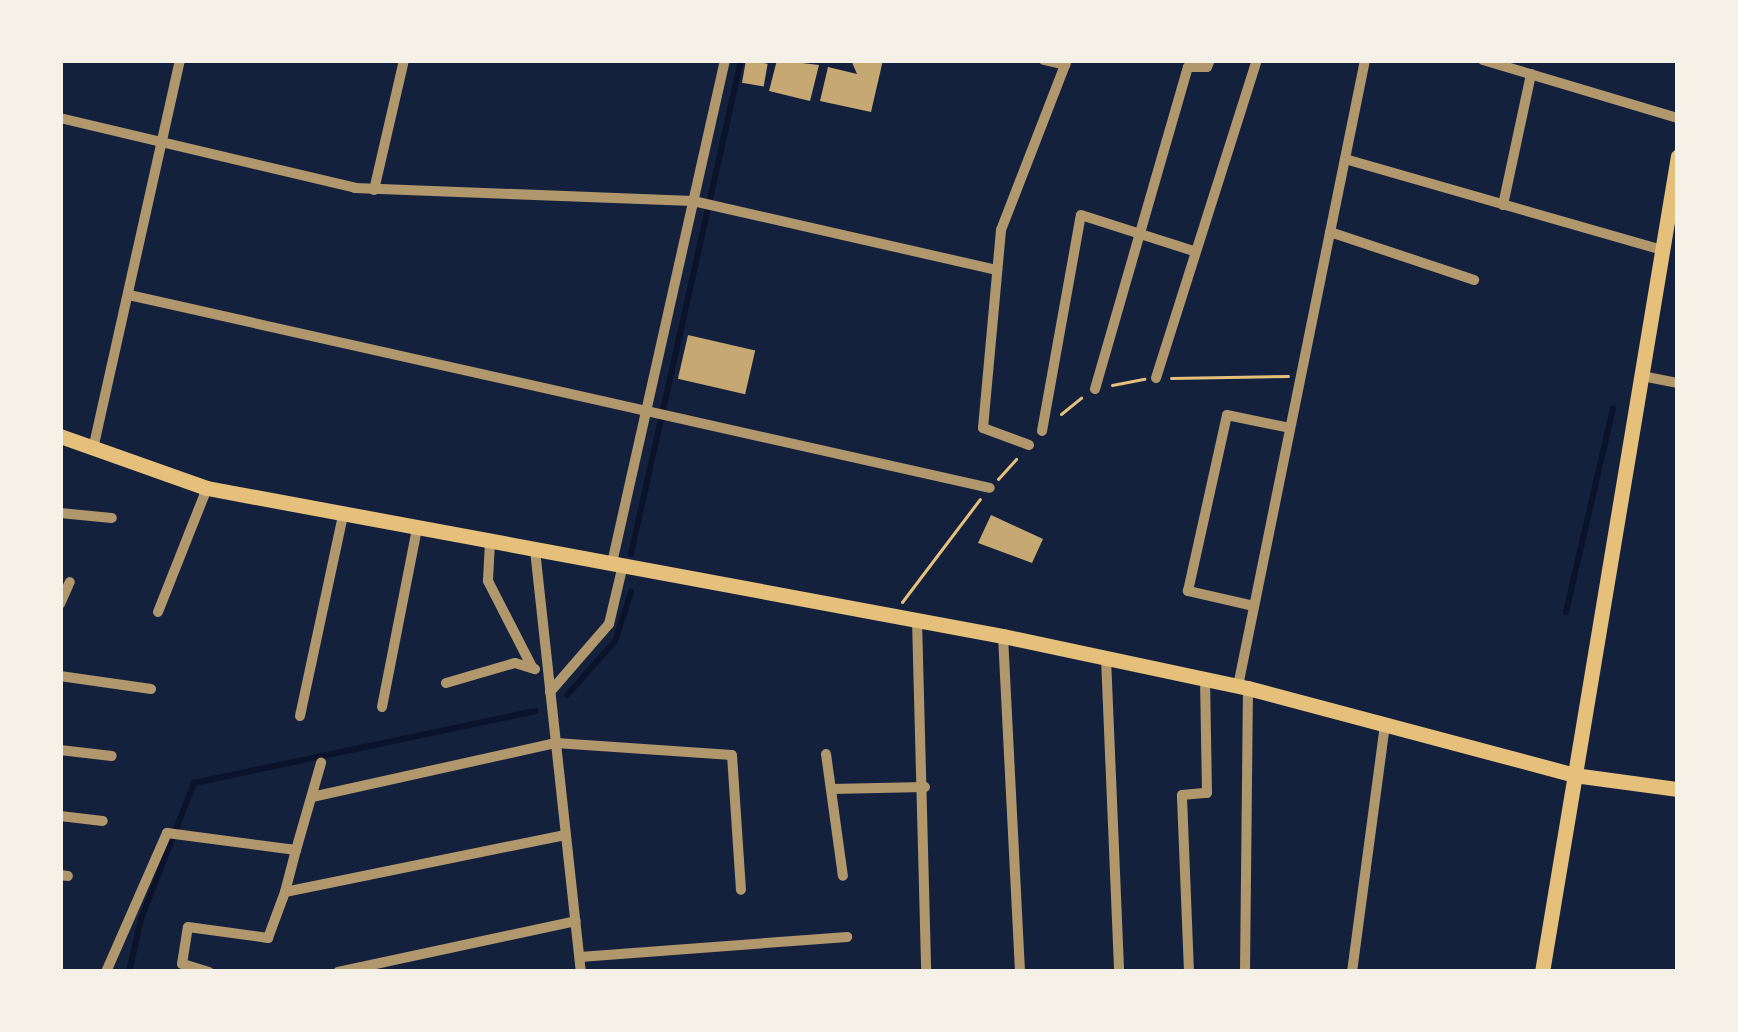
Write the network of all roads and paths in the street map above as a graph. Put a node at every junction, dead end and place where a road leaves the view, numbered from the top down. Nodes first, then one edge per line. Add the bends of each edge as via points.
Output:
1 (181, 60) edge
2 (404, 60) edge
3 (725, 60) edge
4 (1044, 60) edge
5 (1210, 60) edge
6 (1257, 60) edge
7 (1365, 60) edge
8 (1483, 60) edge
9 (1066, 62) edge
10 (1531, 74) junction
11 (60, 118) edge
12 (1678, 118) edge
13 (161, 143) junction
14 (1678, 155) edge
15 (1345, 159) junction
16 (374, 190) junction
17 (703, 203) junction
18 (1503, 205) junction
19 (1136, 232) junction
20 (1330, 232) junction
21 (1663, 250) junction
22 (1194, 251) junction
23 (997, 270) junction
24 (1474, 280) dead end
25 (130, 295) junction
26 (1301, 374) junction
27 (1642, 376) junction
28 (1156, 378) junction
29 (1678, 383) edge
30 (1095, 389) junction
31 (656, 412) junction
32 (1290, 428) junction
33 (1042, 431) joint
34 (60, 436) edge
35 (1028, 445) joint
36 (93, 452) junction
37 (207, 488) junction
38 (990, 488) junction
39 (60, 513) edge
40 (343, 515) junction
41 (112, 518) dead end
42 (417, 529) junction
43 (490, 542) junction
44 (535, 550) junction
45 (617, 564) junction
46 (70, 582) dead end
47 (60, 604) edge
48 (1254, 606) junction
49 (158, 612) dead end
50 (894, 616) junction
51 (917, 620) junction
52 (1003, 636) junction
53 (1106, 658) junction
54 (532, 667) junction
55 (60, 676) edge
56 (1204, 679) junction
57 (446, 683) dead end
58 (549, 686) junction
59 (1243, 687) junction
60 (151, 689) dead end
61 (382, 707) dead end
62 (300, 716) dead end
63 (1384, 725) junction
64 (556, 743) junction
65 (60, 750) edge
66 (826, 754) dead end
67 (112, 756) dead end
68 (322, 764) dead end
69 (1574, 775) junction
70 (925, 787) junction
71 (831, 789) junction
72 (1678, 789) edge
73 (312, 797) junction
74 (60, 815) edge
75 (103, 820) dead end
76 (566, 835) junction
77 (296, 850) junction
78 (843, 875) dead end
79 (741, 890) dead end
80 (285, 892) junction
81 (576, 921) junction
82 (847, 937) dead end
83 (580, 957) junction
84 (106, 972) edge
85 (209, 972) edge
86 (338, 972) edge
87 (581, 972) edge
88 (926, 972) edge
89 (1020, 972) edge
90 (1119, 972) edge
91 (1189, 972) edge
92 (1245, 972) edge
93 (1352, 972) edge
94 (1542, 972) edge

1 - 13 street
2 - 16 street
3 - 17 street
4 - 9 street
5 - 19 street via 1189,67
6 - 22 street
7 - 15 street
8 - 10 street
9 - 23 street via 1005,209
10 - 12 street
10 - 18 street
11 - 13 street
13 - 16 street
13 - 25 street
14 - 21 main road
15 - 18 street
15 - 20 street
16 - 17 street
17 - 23 street
17 - 31 street
18 - 21 street
19 - 22 street
19 - 30 street
19 - 33 street via 1081,215
20 - 24 street
20 - 26 street
21 - 27 main road
22 - 28 street
23 - 35 street via 982,428
25 - 31 street
25 - 36 street
26 - 28 path
26 - 32 street
27 - 29 street
27 - 69 main road
28 - 30 path
30 - 33 path
31 - 38 street
31 - 45 street
32 - 48 street
32 - 48 street via 1227,415 1188,591
34 - 36 main road
35 - 38 path
36 - 37 main road
37 - 40 main road
37 - 49 street
38 - 50 path
39 - 41 street
40 - 42 main road
40 - 62 street
42 - 43 main road
42 - 61 street
43 - 44 main road
43 - 54 street via 488,581
44 - 45 main road
44 - 58 street
45 - 50 main road
45 - 58 street via 609,624
46 - 47 street
48 - 59 street
50 - 51 main road
51 - 52 main road
51 - 70 street
52 - 53 main road
52 - 89 street
53 - 56 main road
53 - 90 street
54 - 57 street via 515,663
54 - 58 street
55 - 60 street
56 - 59 main road
56 - 91 street via 1207,794 1182,795
58 - 64 street
59 - 63 main road
59 - 92 street
63 - 69 main road
63 - 93 street
64 - 73 street
64 - 76 street
64 - 79 street via 732,755
65 - 67 street
66 - 71 street
68 - 73 street
69 - 72 main road
69 - 94 main road
70 - 71 street
70 - 88 street
71 - 78 street
73 - 77 street
74 - 75 street
76 - 80 street
76 - 81 street
77 - 80 street
77 - 84 street via 176,834
80 - 85 street via 268,938 188,927 182,964
81 - 83 street
81 - 86 street
82 - 83 street
83 - 87 street

